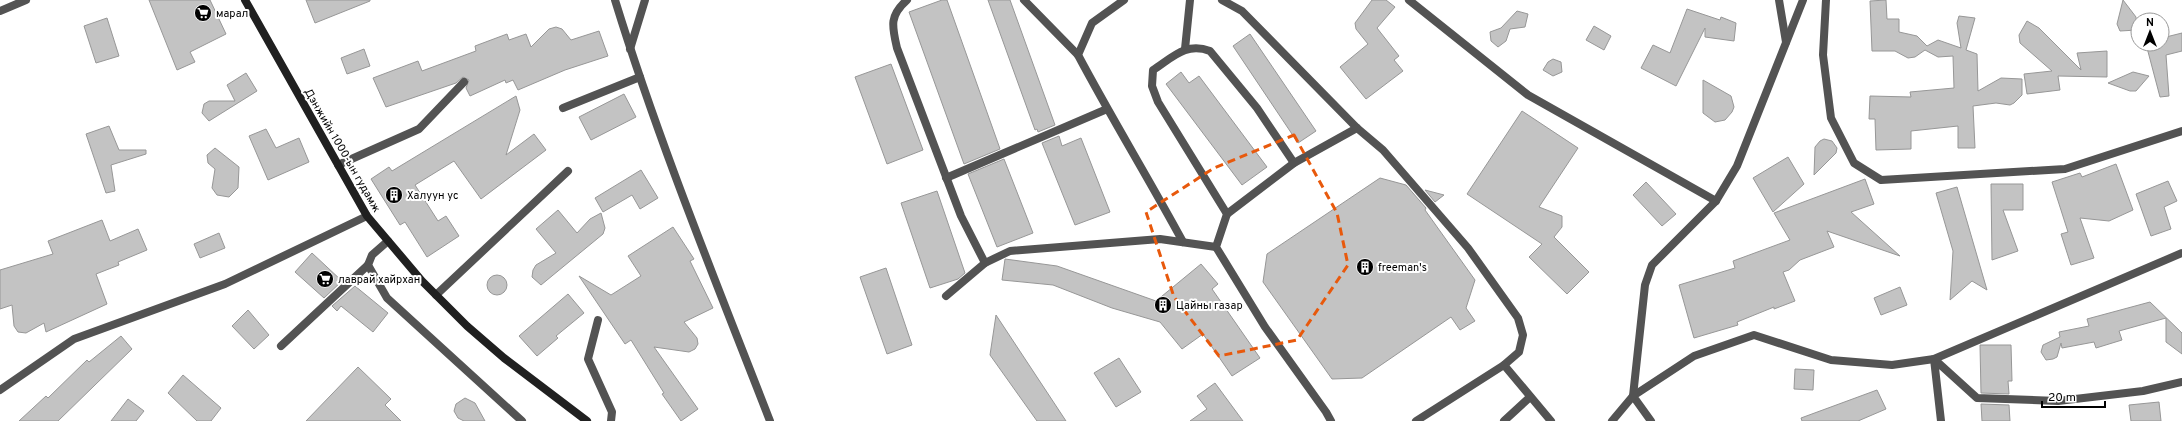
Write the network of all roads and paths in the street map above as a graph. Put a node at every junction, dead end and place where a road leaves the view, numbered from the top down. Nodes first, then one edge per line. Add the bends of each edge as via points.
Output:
1 (26, 0) edge
2 (245, 0) edge
3 (615, 0) edge
4 (646, 0) edge
5 (907, 0) edge
6 (1024, 0) edge
7 (1124, 0) edge
8 (1190, 0) edge
9 (1222, 0) edge
10 (1409, 0) edge
11 (1779, 0) edge
12 (1803, 0) edge
13 (1826, 0) edge
14 (0, 11) edge
15 (1786, 42) junction
16 (630, 49) junction
17 (1185, 49) junction
18 (1078, 56) junction
19 (640, 77) junction
20 (464, 82) dead end
21 (563, 108) dead end
22 (1106, 109) junction
23 (1357, 128) junction
24 (2182, 131) edge
25 (1294, 163) junction
26 (338, 165) junction
27 (568, 171) dead end
28 (946, 178) junction
29 (1716, 201) junction
30 (1228, 214) junction
31 (367, 216) junction
32 (388, 241) junction
33 (1183, 242) junction
34 (1216, 247) junction
35 (2182, 253) edge
36 (985, 263) junction
37 (368, 265) junction
38 (436, 295) junction
39 (946, 296) dead end
40 (598, 320) dead end
41 (281, 346) dead end
42 (1934, 359) junction
43 (1504, 366) junction
44 (2182, 382) edge
45 (0, 390) edge
46 (1633, 396) junction
47 (1530, 397) junction
48 (522, 421) edge
49 (587, 421) edge
50 (612, 421) edge
51 (770, 421) edge
52 (1331, 421) edge
53 (1416, 421) edge
54 (1504, 421) edge
55 (1551, 421) edge
56 (1612, 421) edge
57 (1651, 421) edge
58 (1941, 421) edge

1 - 14 street
2 - 26 main road, Дэнжийн 1000-ын гудамж
3 - 16 street
4 - 16 street
5 - 28 street via 896,10 892,27 897,48
6 - 18 street
7 - 18 street via 1092,23
8 - 17 street
9 - 23 street via 1242,11
10 - 29 street via 1528,95
11 - 15 street
12 - 15 street
13 - 24 street via 1824,55 1831,118 1854,163 1881,180 2065,169
15 - 29 street via 1737,166
16 - 19 street
17 - 25 street via 1199,47 1210,51 1257,108
17 - 30 street via 1153,70 1152,86 1158,102
18 - 22 street
19 - 21 street
19 - 51 street
20 - 26 street via 419,129
22 - 28 street
22 - 33 street via 1150,180
23 - 25 street
23 - 43 street via 1383,150 1468,248 1518,318 1523,335 1519,352
25 - 30 street
26 - 31 main road, Дэнжийн 1000-ын гудамж
27 - 38 street
28 - 36 street via 961,216
29 - 46 street via 1652,265 1648,274 1641,312
30 - 34 street
31 - 32 main road, Дэнжийн 1000-ын гудамж
31 - 45 street via 225,284 74,339
32 - 37 street via 372,255
32 - 38 main road, Дэнжийн 1000-ын гудамж
33 - 34 street
33 - 36 street via 1160,239 1010,251
34 - 52 street via 1265,327
35 - 42 street
36 - 39 street
37 - 41 street
37 - 48 street via 387,298
38 - 49 main road, Дэнжийн 1000-ын гудамж via 466,326 504,358
40 - 50 street via 588,359 612,412
42 - 44 street via 1977,398 2058,401 2143,391
42 - 46 street via 1892,366 1831,360 1754,335 1694,356
42 - 58 street
43 - 47 street
43 - 53 street
46 - 56 street
46 - 57 street
47 - 54 street
47 - 55 street

